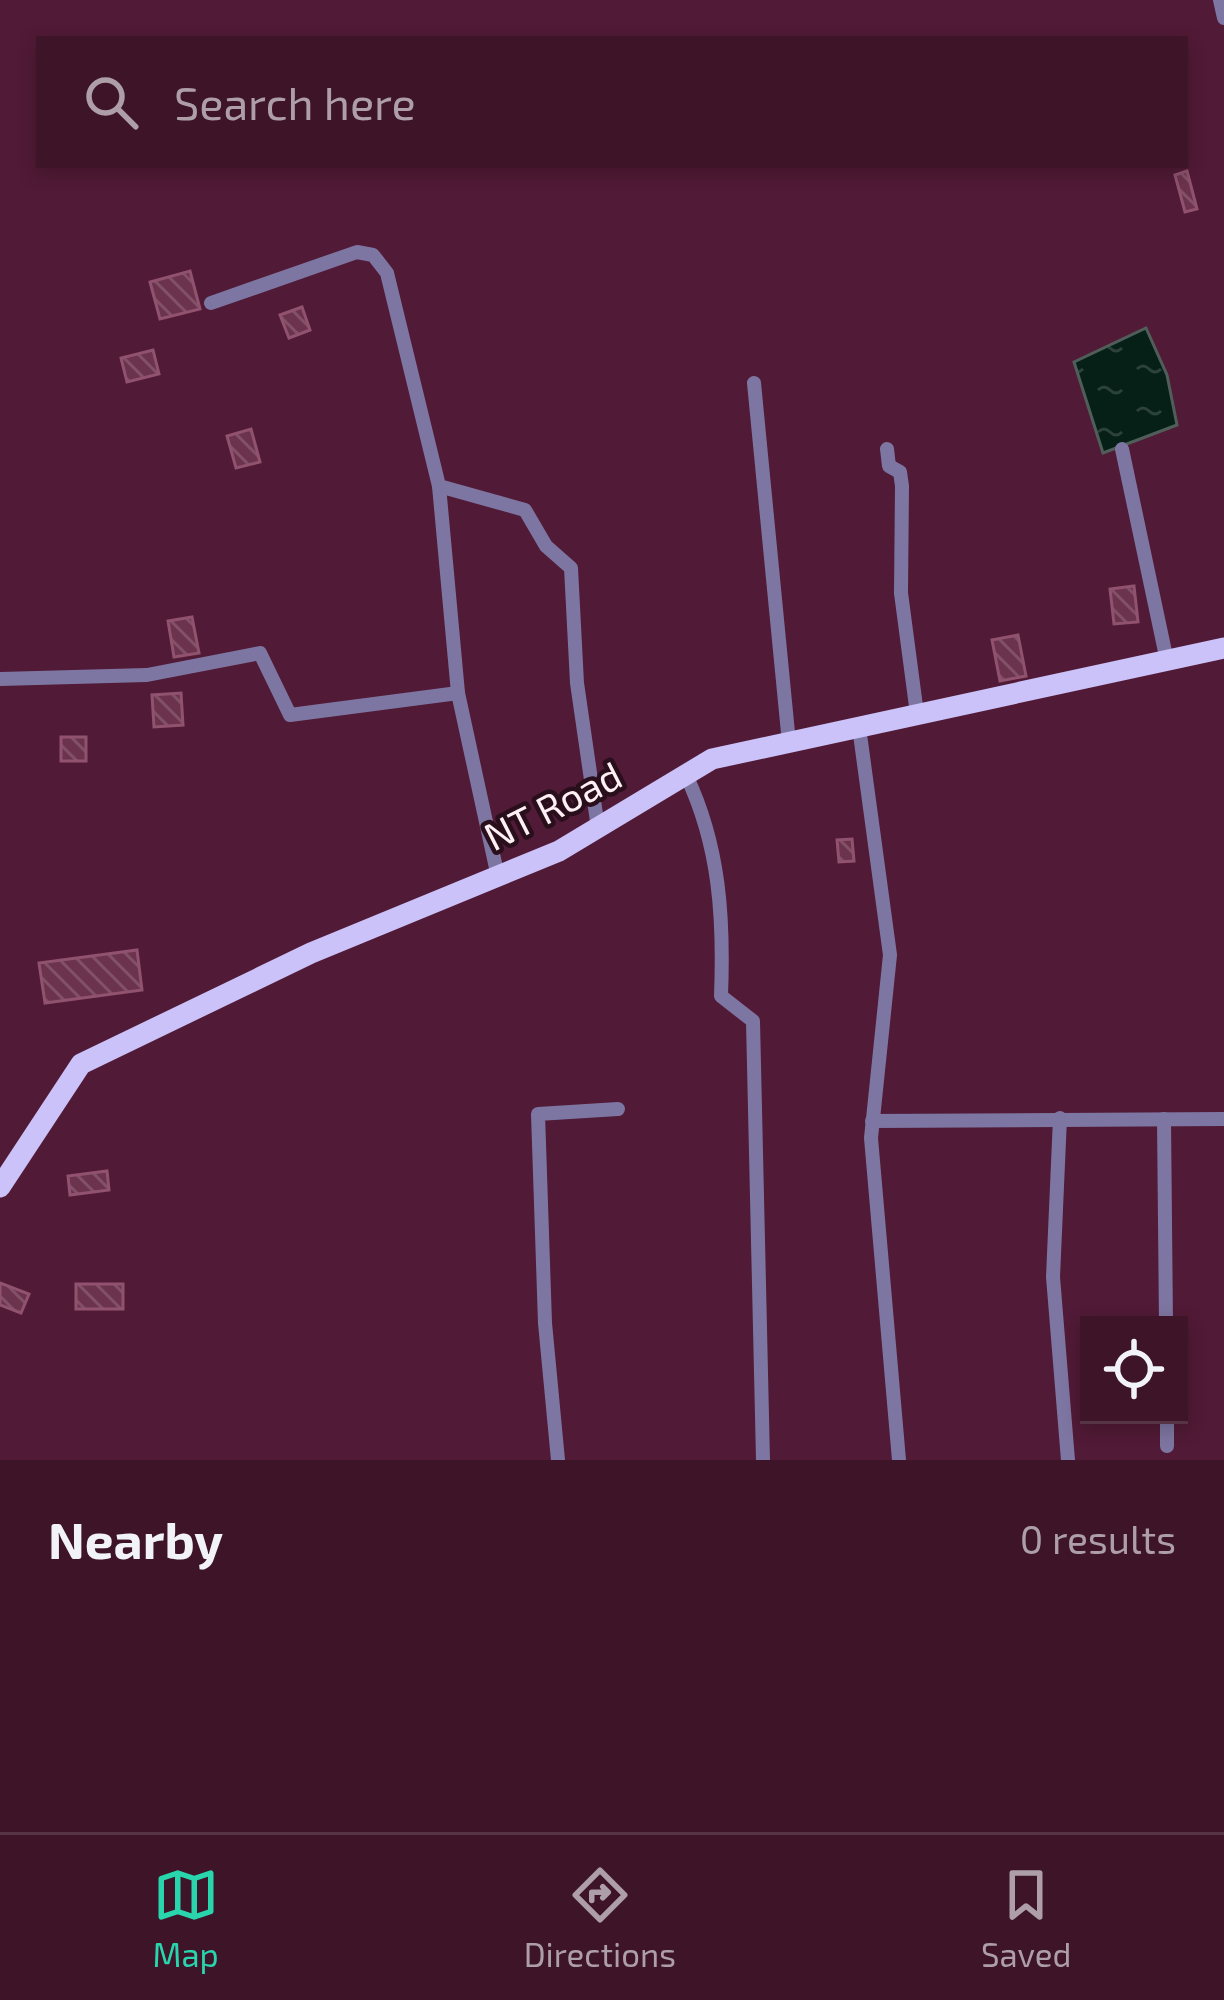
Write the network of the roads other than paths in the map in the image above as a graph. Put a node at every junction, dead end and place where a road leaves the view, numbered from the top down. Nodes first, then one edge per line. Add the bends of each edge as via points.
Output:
1 (1220, 0) edge
2 (1224, 18) edge
3 (211, 303) dead end
4 (754, 383) dead end
5 (887, 449) dead end
6 (1122, 449) dead end
7 (439, 486) junction
8 (1224, 648) edge
9 (1167, 661) junction
10 (0, 679) edge
11 (458, 693) junction
12 (917, 715) junction
13 (859, 727) junction
14 (788, 742) junction
15 (686, 775) junction
16 (598, 828) junction
17 (498, 877) junction
18 (618, 1109) dead end
19 (1060, 1118) junction
20 (1164, 1119) junction
21 (1224, 1119) edge
22 (872, 1121) junction
23 (0, 1187) edge
24 (1166, 1316) edge
25 (1167, 1424) edge
26 (1167, 1446) dead end
27 (558, 1460) edge
28 (763, 1460) edge
29 (899, 1460) edge
30 (1068, 1460) edge

1 - 2 street
3 - 7 street via 357,252 373,255 387,272
4 - 14 street
5 - 12 street via 902,486 901,593
6 - 9 street
7 - 11 street
7 - 16 street via 525,510 546,547 571,568
8 - 9 main road, NT Road
9 - 12 main road, NT Road
10 - 11 street via 147,675 260,652 290,716
11 - 17 street
12 - 13 main road, NT Road
13 - 14 main road, NT Road
13 - 22 street via 890,955
14 - 15 main road, NT Road via 712,759
15 - 16 main road, NT Road
15 - 28 street via 708,822 722,909 721,996 753,1021
16 - 17 main road, NT Road
17 - 23 main road, NT Road via 311,953 81,1064
18 - 27 street via 538,1114
19 - 20 street
19 - 22 street
19 - 30 street via 1053,1277
20 - 21 street
20 - 24 street
22 - 29 street
25 - 26 street

